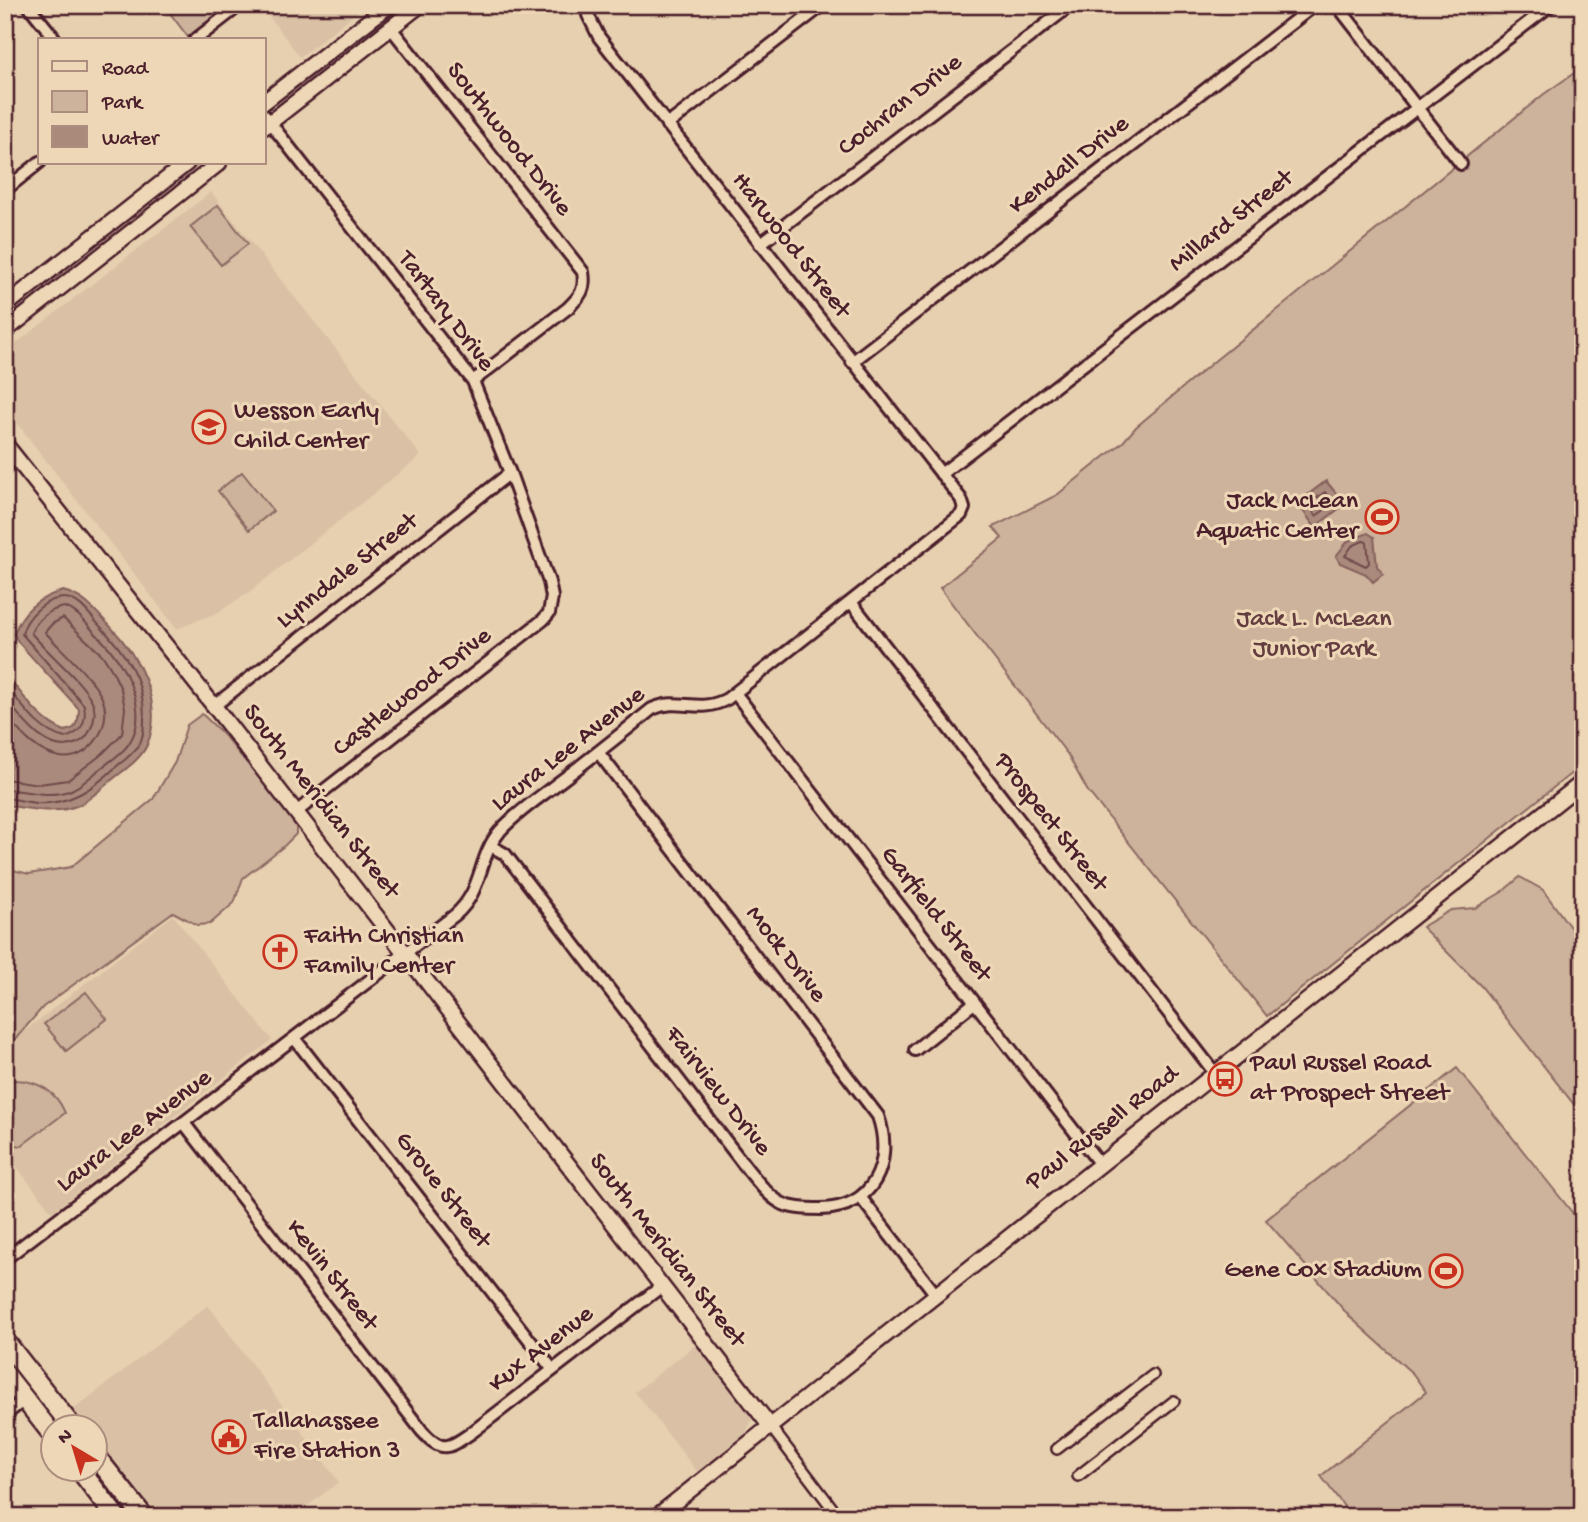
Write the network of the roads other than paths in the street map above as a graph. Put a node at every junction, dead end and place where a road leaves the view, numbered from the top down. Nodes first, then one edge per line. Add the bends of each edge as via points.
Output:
1 (28, 5) edge
2 (240, 5) edge
3 (389, 5) edge
4 (420, 5) edge
5 (824, 5) edge
6 (1070, 5) edge
7 (1315, 5) edge
8 (1337, 5) edge
9 (1551, 5) edge
10 (589, 6) edge
11 (391, 28) junction
12 (54, 38) edge
13 (198, 38) edge
14 (266, 100) edge
15 (1417, 108) junction
16 (266, 122) edge
17 (667, 125) junction
18 (38, 164) edge
19 (186, 164) edge
20 (218, 164) edge
21 (1461, 164) dead end
22 (5, 190) edge
23 (760, 244) junction
24 (5, 306) edge
25 (5, 331) edge
26 (852, 362) junction
27 (473, 381) junction
28 (5, 444) edge
29 (510, 473) junction
30 (941, 474) junction
31 (964, 508) joint
32 (850, 601) junction
33 (550, 603) joint
34 (735, 693) junction
35 (214, 706) junction
36 (598, 752) junction
37 (1583, 782) edge
38 (295, 813) junction
39 (491, 846) junction
40 (407, 954) junction
41 (974, 1003) junction
42 (295, 1039) junction
43 (915, 1050) dead end
44 (1214, 1072) junction
45 (184, 1123) junction
46 (1099, 1163) junction
47 (861, 1198) junction
48 (5, 1259) edge
49 (662, 1286) junction
50 (937, 1296) junction
51 (5, 1341) edge
52 (553, 1370) junction
53 (5, 1374) edge
54 (1153, 1375) dead end
55 (25, 1399) junction
56 (1174, 1401) dead end
57 (64, 1414) edge
58 (5, 1415) edge
59 (38, 1416) edge
60 (770, 1426) junction
61 (449, 1447) joint
62 (1057, 1449) dead end
63 (1078, 1476) dead end
64 (108, 1482) edge
65 (100, 1484) edge
66 (116, 1517) edge
67 (144, 1517) edge
68 (656, 1517) edge
69 (839, 1517) edge

1 - 12 street
2 - 13 street
3 - 14 street
4 - 11 street
5 - 17 street
6 - 23 street, Cochran Drive
7 - 26 street, Kendall Drive
8 - 15 street
9 - 15 street, Millard Street
10 - 17 street, Harwood Street via 599,37
11 - 16 street
11 - 27 street, Southwood Drive via 583,272 581,296
15 - 21 street
15 - 30 street, Millard Street
16 - 27 street, Tartary Drive
17 - 23 street, Harwood Street
18 - 22 street
19 - 24 street
20 - 25 street
23 - 26 street, Harwood Street
26 - 30 street, Harwood Street
27 - 29 street, Tartary Drive
28 - 35 street, South Meridian Street
29 - 33 street, Tartary Drive via 549,582
29 - 35 street, Lynndale Street
30 - 31 street, Harwood Street
31 - 32 street, Laura Lee Avenue via 961,515
32 - 34 street, Laura Lee Avenue
32 - 44 street, Prospect Street
33 - 38 street, Castlewood Drive via 543,620
34 - 36 street, Laura Lee Avenue via 707,707 662,704
34 - 41 street, Garfield Street
35 - 38 street, South Meridian Street
36 - 39 street, Laura Lee Avenue via 512,820
36 - 47 street, Mock Drive via 878,1116 884,1156 879,1173
37 - 44 street, Paul Russell Road
38 - 40 street, South Meridian Street
39 - 40 street, Laura Lee Avenue via 467,905
39 - 47 street, Fairview Drive via 505,854 772,1196 785,1205 813,1209 847,1205
40 - 42 street, Laura Lee Avenue
40 - 49 street, South Meridian Street
41 - 43 street
41 - 46 street, Garfield Street
42 - 45 street, Laura Lee Avenue
42 - 52 street, Grove Street
44 - 46 street, Paul Russell Road
45 - 48 street, Laura Lee Avenue
45 - 61 street, Kevin Street via 422,1431 432,1443
46 - 50 street, Paul Russell Road
47 - 50 street
49 - 52 street, Kux Avenue
49 - 60 street, South Meridian Street
50 - 60 street, Paul Russell Road
51 - 57 main road
52 - 61 street, Kux Avenue
53 - 55 main road
54 - 62 street
55 - 58 street
55 - 59 main road
56 - 63 street
60 - 68 street, Paul Russell Road
60 - 69 street
64 - 67 main road
65 - 66 main road

